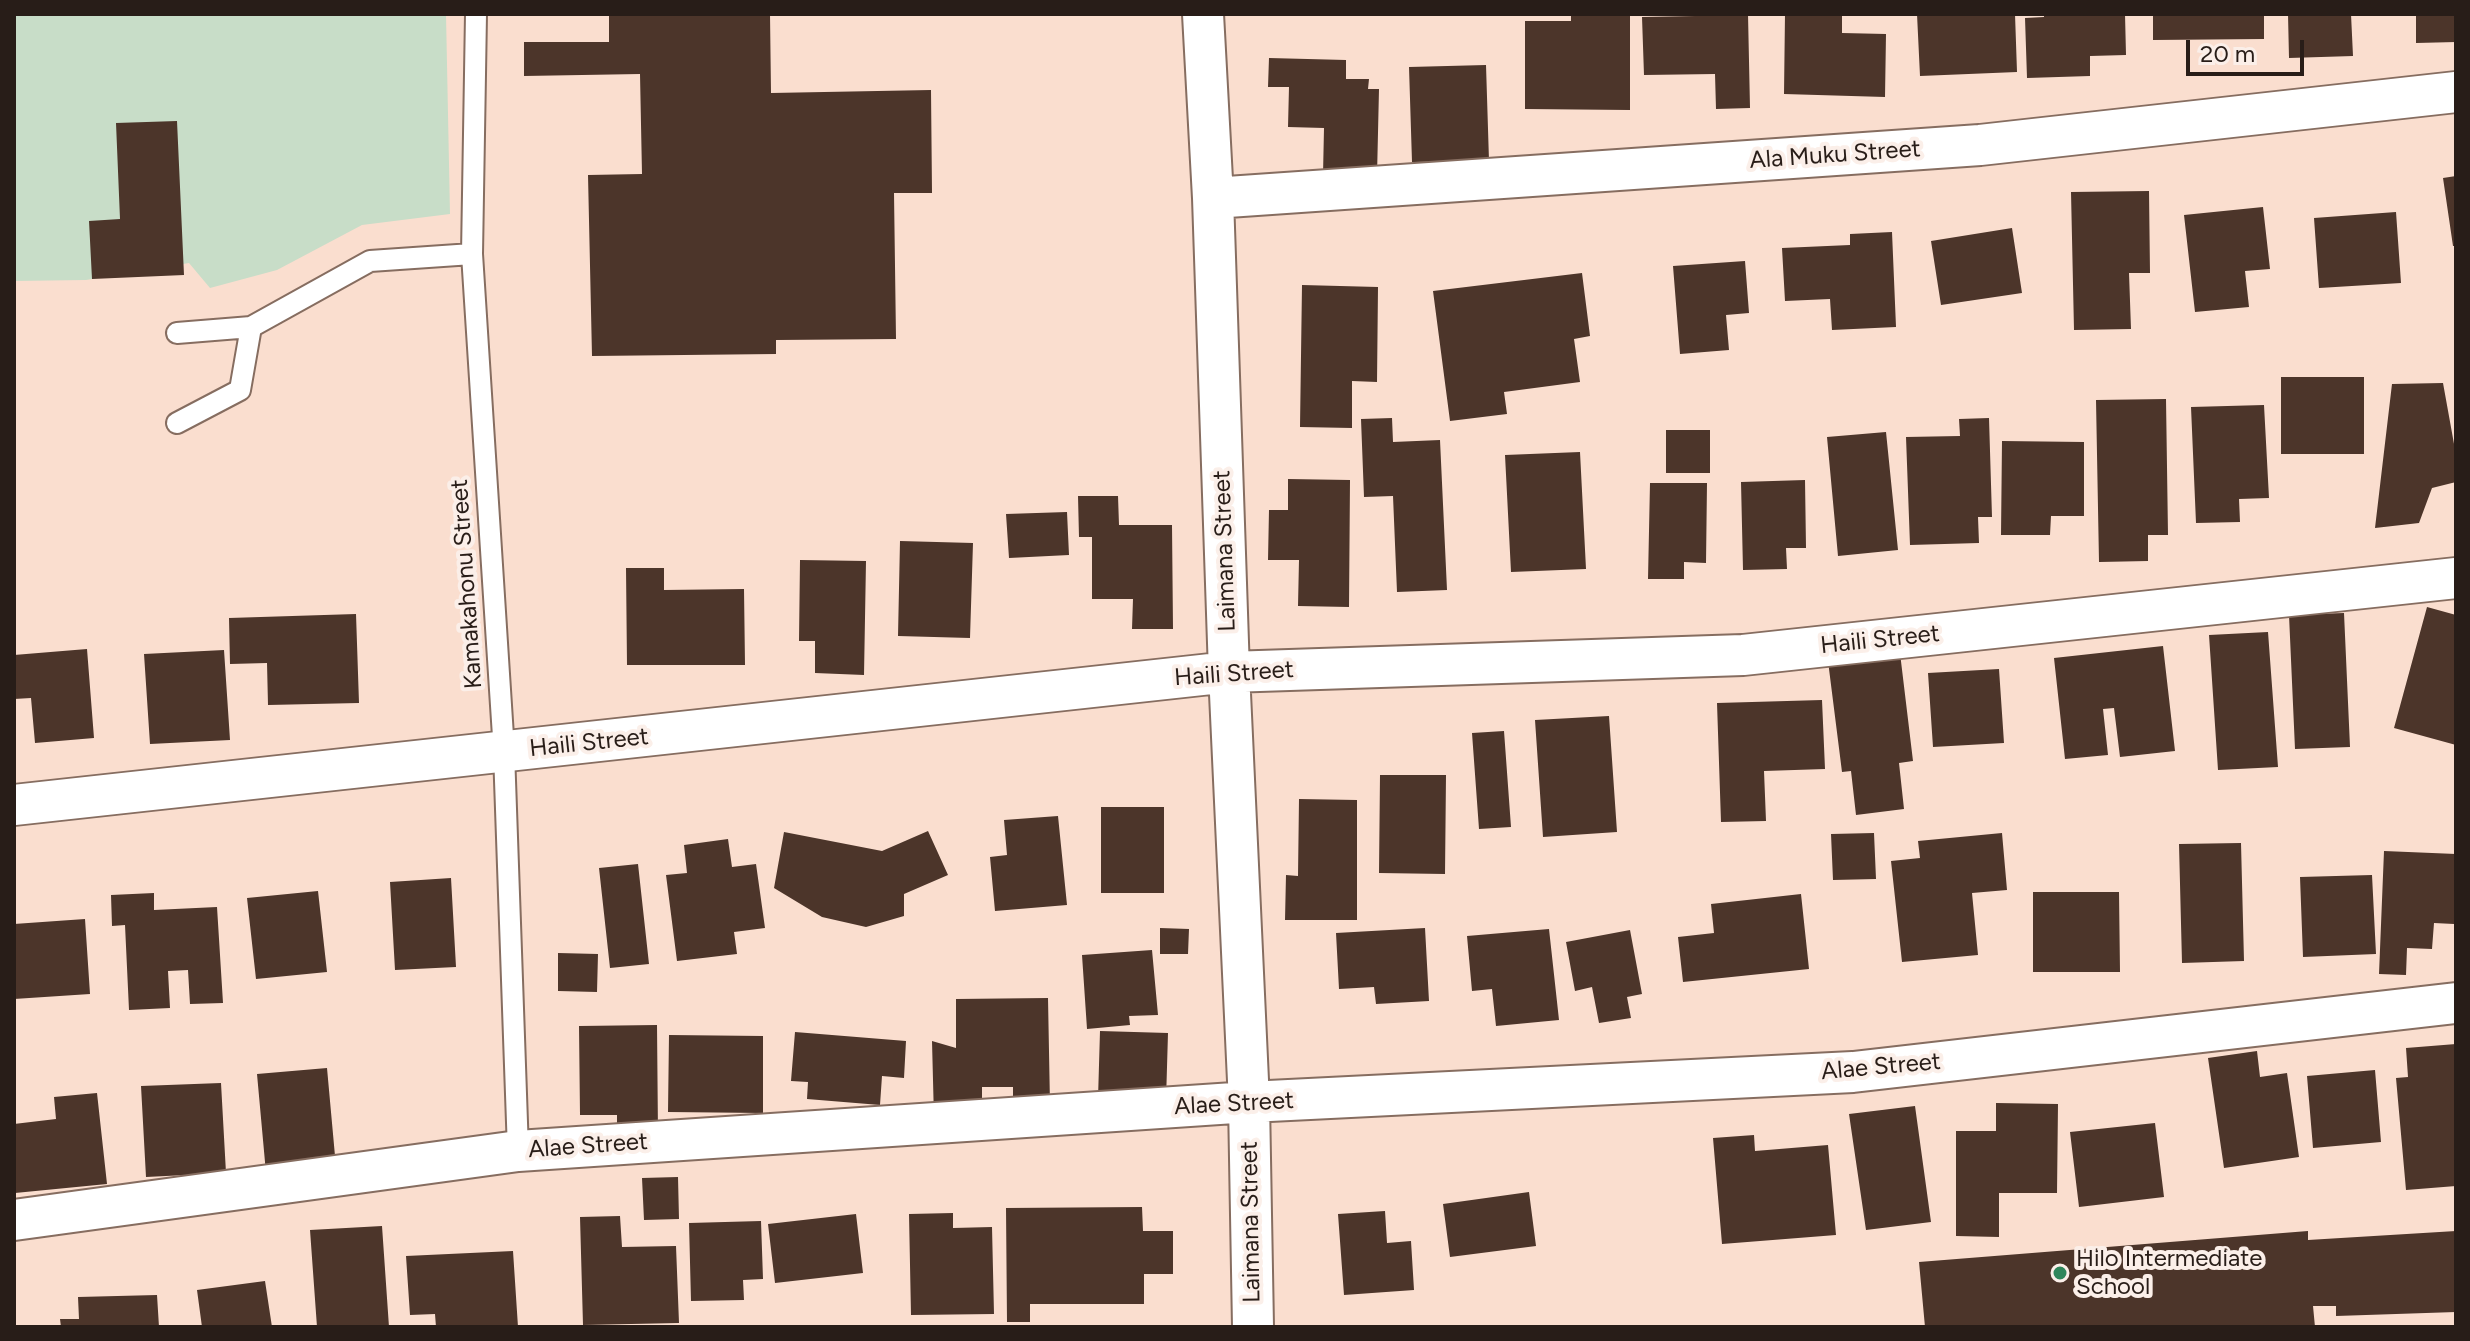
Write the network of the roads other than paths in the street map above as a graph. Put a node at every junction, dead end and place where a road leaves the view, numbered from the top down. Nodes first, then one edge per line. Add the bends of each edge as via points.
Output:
1 (476, 14) edge
2 (1203, 14) edge
3 (2456, 92) edge
4 (1213, 198) junction
5 (472, 254) junction
6 (251, 327) junction
7 (177, 333) dead end
8 (177, 423) dead end
9 (2456, 578) edge
10 (1229, 672) junction
11 (504, 752) junction
12 (14, 805) edge
13 (2456, 1003) edge
14 (1249, 1102) junction
15 (518, 1151) junction
16 (14, 1220) edge
17 (1253, 1327) edge

1 - 5 lane, Kamakahonu Street
2 - 4 street, Laimana Street
3 - 4 street, Ala Muku Street via 1980,145
4 - 10 street, Laimana Street
5 - 6 lane via 370,261
5 - 11 lane, Kamakahonu Street
6 - 7 lane
6 - 8 lane via 240,390
9 - 10 street, Haili Street via 1743,655
10 - 11 street, Haili Street
10 - 14 street, Laimana Street
11 - 12 street, Haili Street
11 - 15 lane, Kamakahonu Street
13 - 14 street, Alae Street via 1853,1072
14 - 15 street, Alae Street
14 - 17 street, Laimana Street
15 - 16 street, Alae Street

